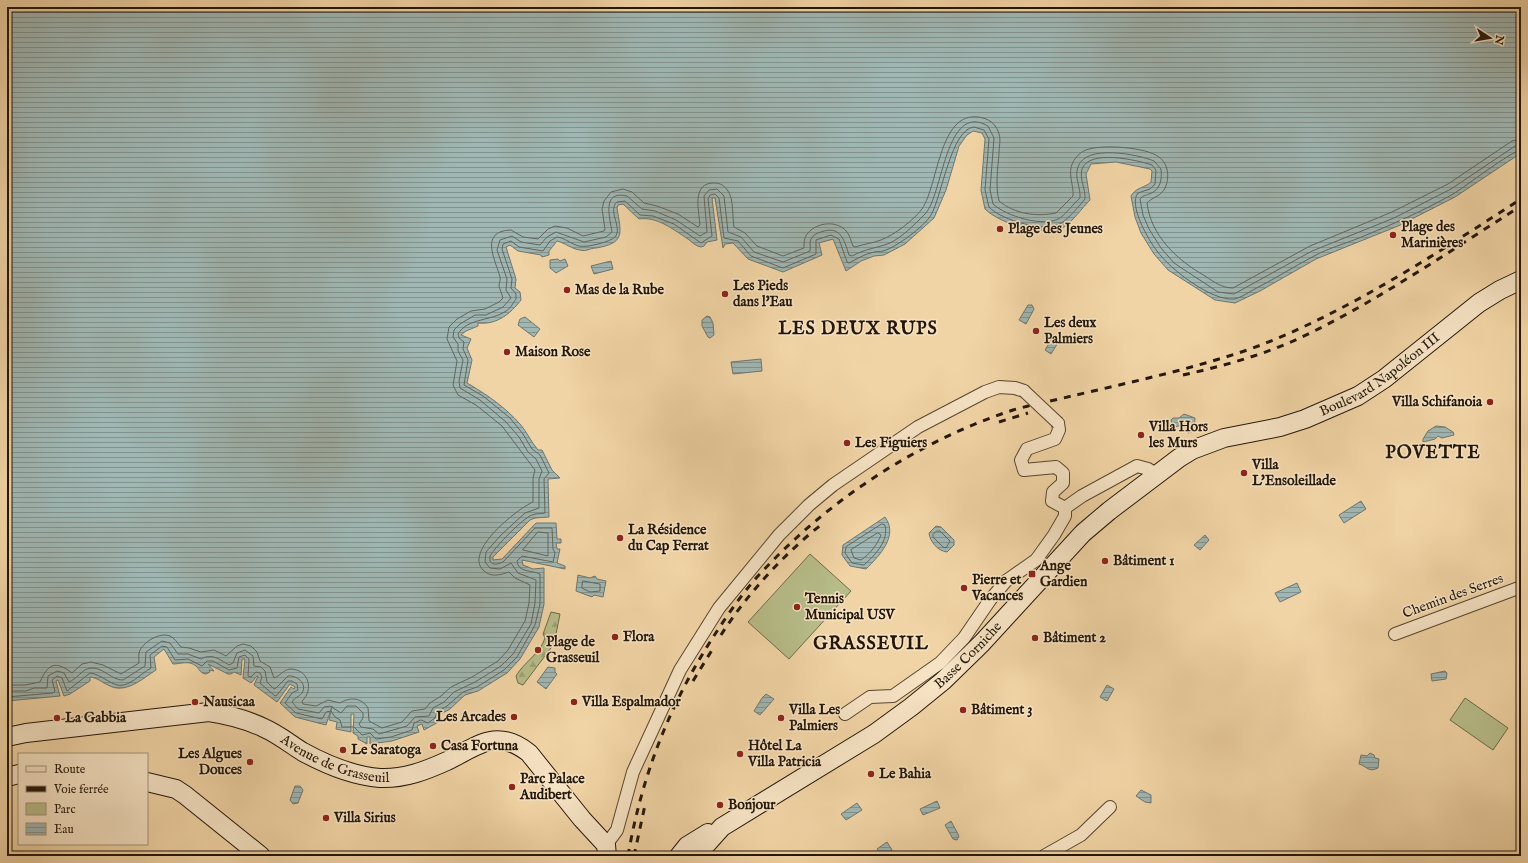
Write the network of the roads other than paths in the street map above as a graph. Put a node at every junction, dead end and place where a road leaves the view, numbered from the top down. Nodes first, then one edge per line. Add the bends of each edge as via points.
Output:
1 (1521, 280) edge
2 (1224, 438) joint
3 (1156, 474) junction
4 (1065, 508) junction
5 (1521, 587) edge
6 (1395, 634) dead end
7 (845, 714) dead end
8 (7, 737) edge
9 (18, 774) edge
10 (7, 777) edge
11 (148, 782) edge
12 (1110, 807) dead end
13 (722, 827) junction
14 (606, 850) edge
15 (261, 856) edge
16 (679, 856) edge
17 (696, 856) edge
18 (1044, 856) edge

1 - 2 main road, Boulevard Napoléon III via 1479,302 1384,379 1358,396 1293,423
2 - 3 main road, Basse Corniche via 1192,450
3 - 4 street via 1137,466
3 - 13 main road, Basse Corniche via 1083,533 982,643 943,681 874,734
4 - 7 street via 1065,516 1036,560 1006,581 964,638 940,663 893,696 870,697
4 - 14 street, bridge via 1052,501 1053,492 1063,483 1064,473 1056,467 1024,470 1021,460 1027,449 1055,439 1059,430 1058,422 1024,391 1015,388 999,387 985,392 918,427 833,485 779,534 719,608 680,670 634,772 616,830
5 - 6 street, Chemin des Serres
8 - 14 main road, Avenue de Grasseuil via 209,712 254,723 304,752 337,767 379,778 408,776 482,742 497,740 519,745 529,753
9 - 10 main road
11 - 15 main road via 185,795
12 - 18 street via 1081,835
13 - 16 main road via 696,840
13 - 17 main road, Basse Corniche

